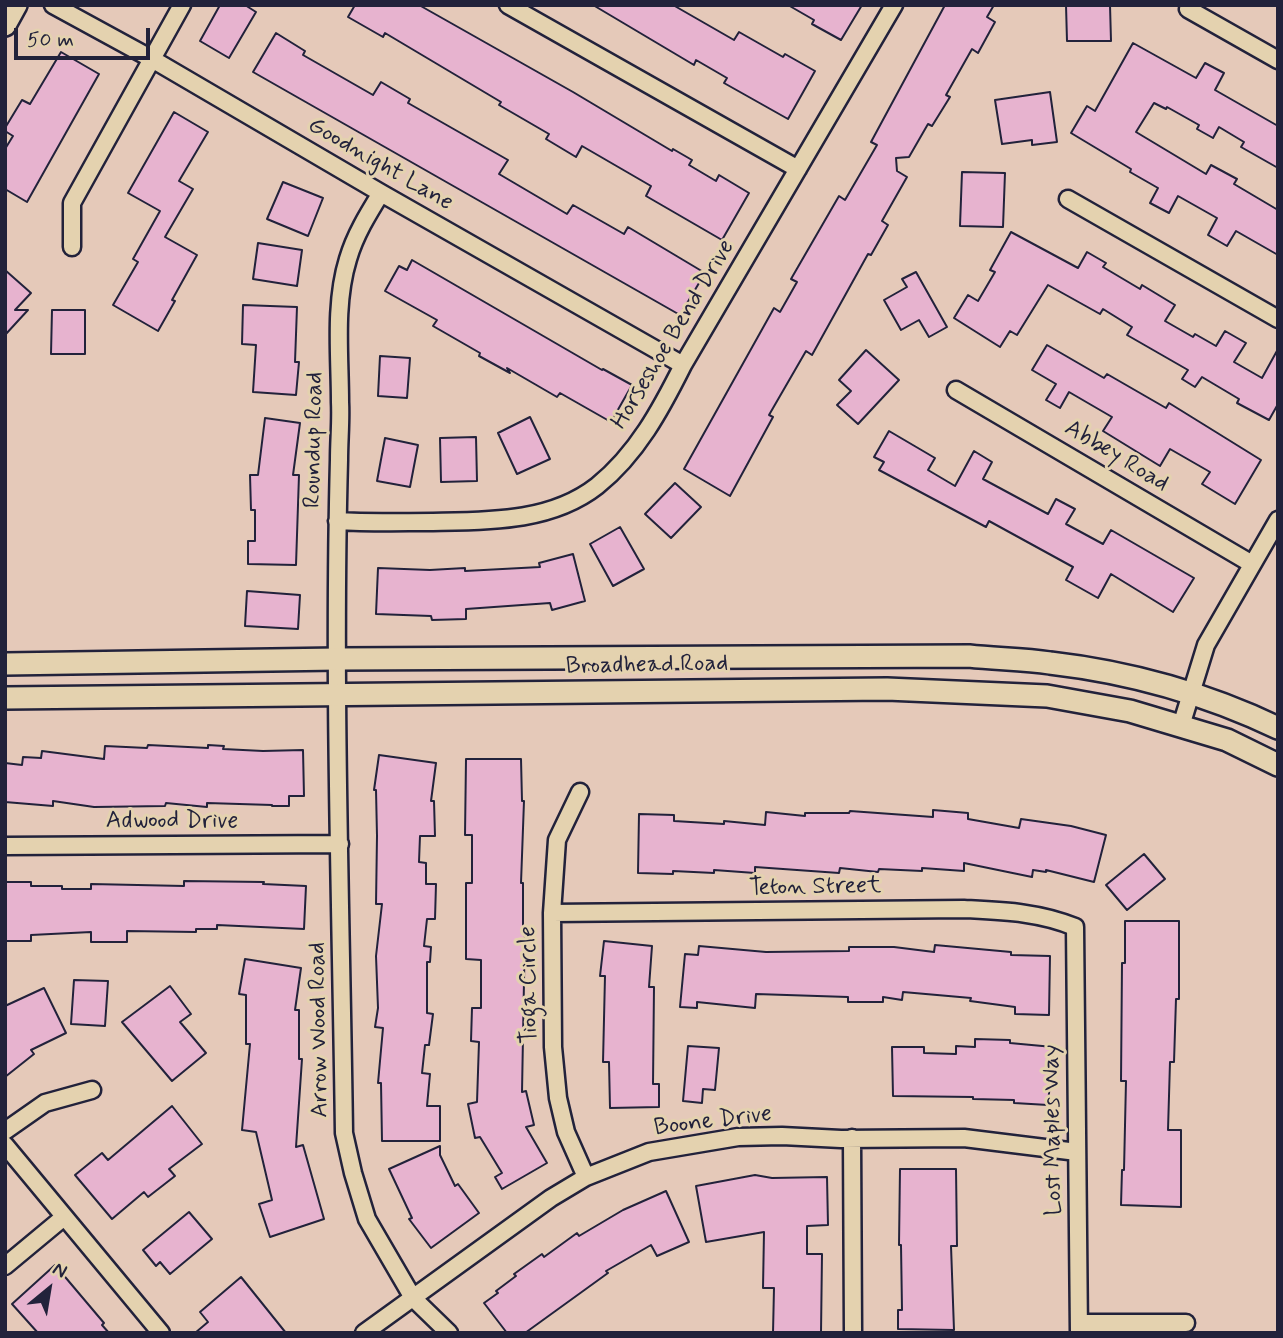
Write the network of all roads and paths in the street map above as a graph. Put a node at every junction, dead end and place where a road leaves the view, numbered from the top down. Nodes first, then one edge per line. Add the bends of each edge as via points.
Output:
1 (16, 5) edge
2 (53, 5) edge
3 (183, 5) edge
4 (508, 5) edge
5 (894, 5) edge
6 (1188, 9) dead end
7 (5, 24) edge
8 (152, 59) junction
9 (1278, 60) edge
10 (799, 169) junction
11 (381, 193) junction
12 (1068, 199) dead end
13 (72, 247) dead end
14 (1278, 320) edge
15 (683, 365) junction
16 (957, 390) dead end
17 (337, 521) junction
18 (1277, 525) edge
19 (1252, 564) junction
20 (338, 659) junction
21 (5, 664) edge
22 (338, 695) junction
23 (1191, 695) junction
24 (5, 698) edge
25 (1181, 726) junction
26 (1278, 729) edge
27 (1278, 765) edge
28 (580, 792) dead end
29 (340, 844) junction
30 (5, 846) edge
31 (552, 913) junction
32 (1075, 927) joint
33 (92, 1090) dead end
34 (5, 1131) edge
35 (852, 1138) junction
36 (5, 1146) edge
37 (1077, 1152) junction
38 (586, 1177) junction
39 (64, 1217) junction
40 (5, 1266) edge
41 (413, 1297) junction
42 (1186, 1323) dead end
43 (1079, 1328) edge
44 (161, 1333) edge
45 (365, 1333) edge
46 (449, 1333) edge
47 (853, 1333) edge

1 - 7 street
2 - 8 street, Goodnight Lane
3 - 8 street
4 - 10 street
5 - 10 street, Horseshoe Bend Drive
6 - 9 street
8 - 11 street, Goodnight Lane
8 - 13 street via 72,203
10 - 15 street, Horseshoe Bend Drive
11 - 15 street, Goodnight Lane
11 - 17 street, Roundup Road via 347,260 342,292
12 - 14 street
15 - 17 street, Horseshoe Bend Drive via 655,420 627,456 597,486 569,502 497,521
16 - 19 street, Abbey Road
17 - 20 street, Roundup Road
18 - 19 street
19 - 23 street via 1206,645
20 - 21 street, Broadhead Road
20 - 22 street, Roundup Road
20 - 23 street, Broadhead Road via 969,656 1051,663 1138,679
22 - 24 street, Broadhead Road
22 - 25 street, Broadhead Road via 969,691 1047,696 1130,710
22 - 29 street, Arrow Wood Road
23 - 25 street
23 - 26 street, Broadhead Road via 1239,710
25 - 27 street, Broadhead Road via 1227,740
28 - 31 street, Tioga Circle via 557,841
29 - 30 street, Adwood Drive
29 - 41 street, Arrow Wood Road via 344,1133 367,1219
31 - 32 street, Teton Street via 964,909 1021,912
31 - 38 street, Tioga Circle via 558,1098 566,1132
32 - 37 street, Lost Maples Way
33 - 34 street via 45,1103
35 - 37 street, Boone Drive via 964,1138
35 - 38 street, Boone Drive via 738,1137 649,1152
35 - 47 street
36 - 39 street
37 - 43 street, Lost Maples Way
38 - 41 street, Boone Drive
39 - 40 street
39 - 44 street
41 - 45 street, Boone Drive
41 - 46 street, Arrow Wood Road
42 - 43 street

